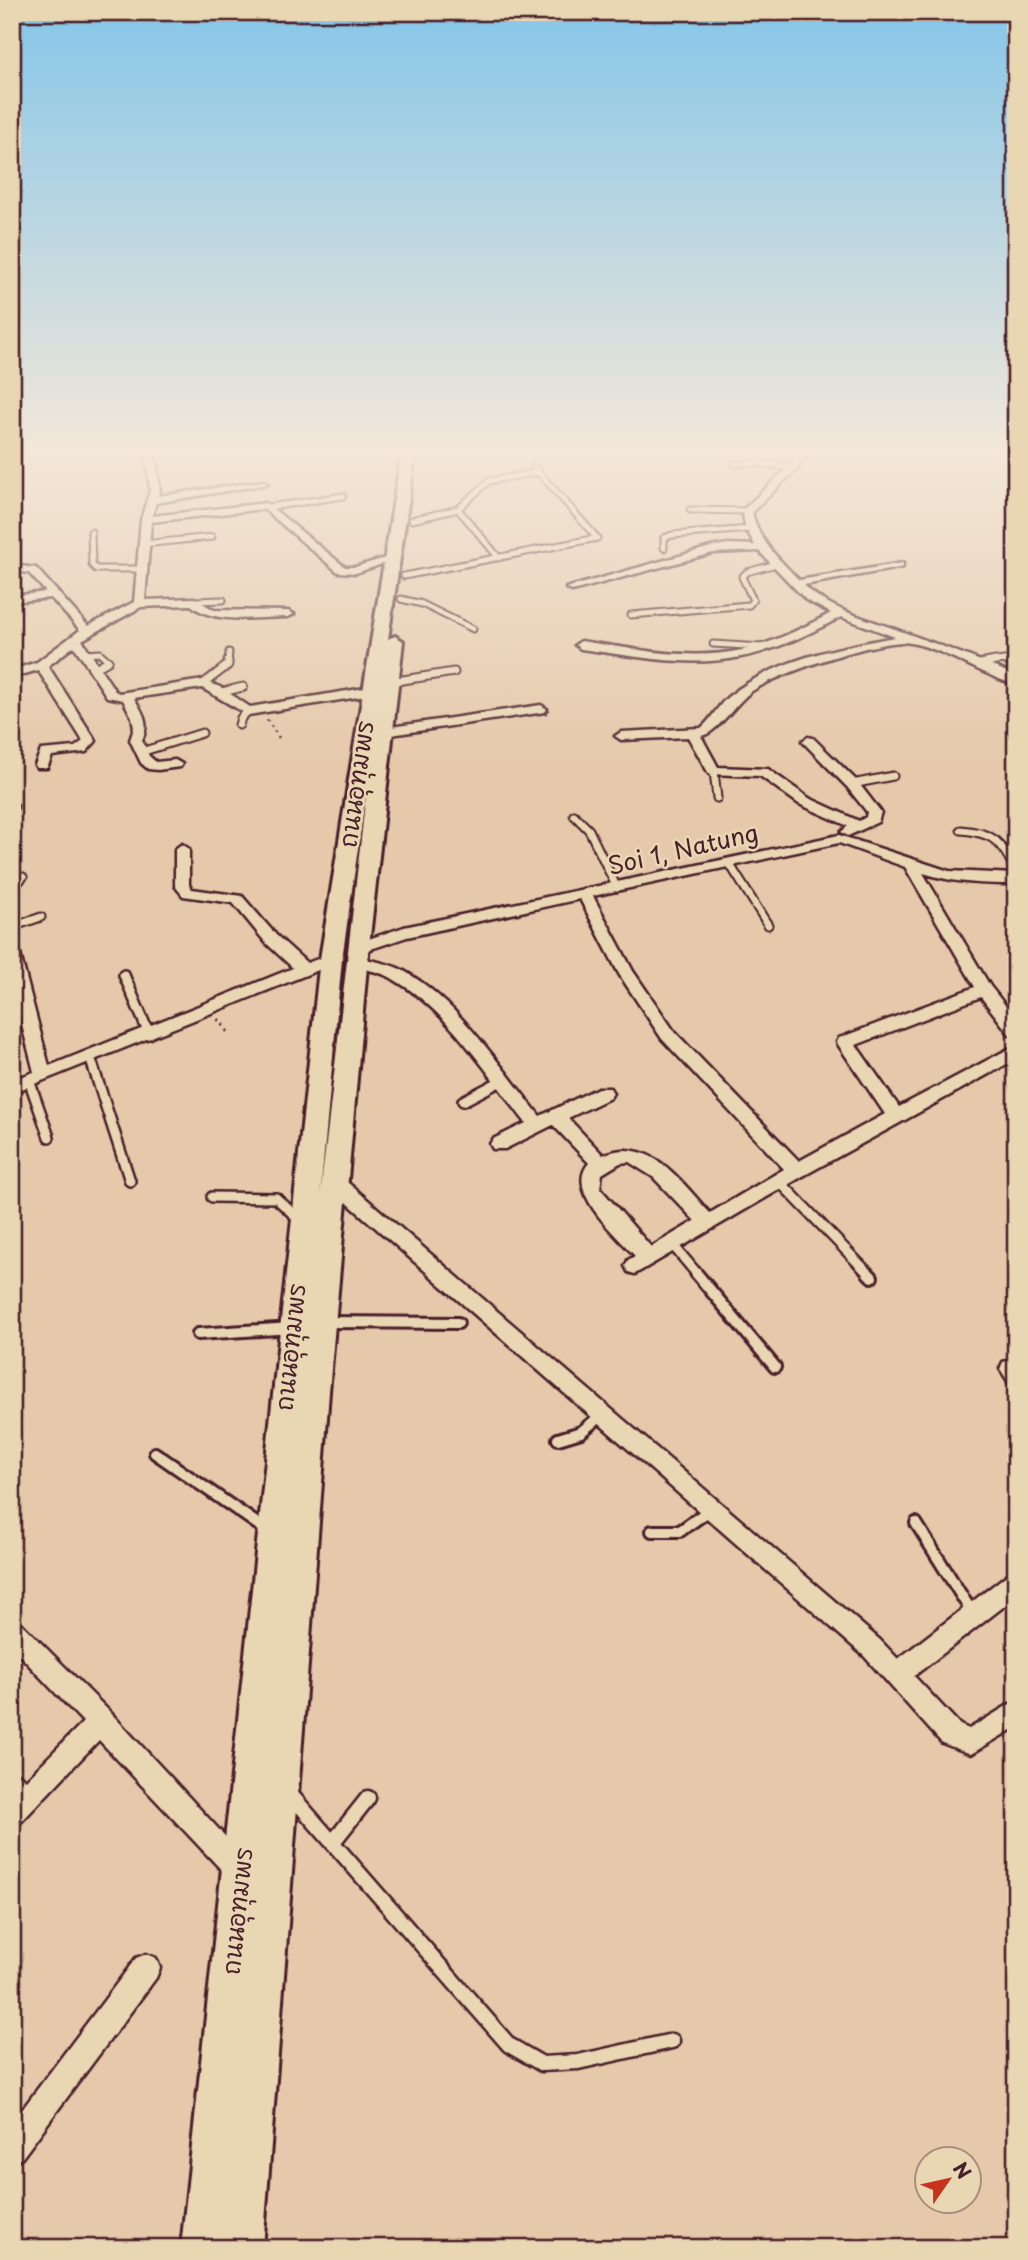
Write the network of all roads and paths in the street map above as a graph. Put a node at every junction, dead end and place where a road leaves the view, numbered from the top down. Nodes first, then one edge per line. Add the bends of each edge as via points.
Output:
1 (92, 555) edge
2 (142, 555) edge
3 (325, 555) edge
4 (401, 555) edge
5 (404, 555) edge
6 (497, 555) edge
7 (512, 555) edge
8 (695, 555) edge
9 (769, 555) edge
10 (499, 558) junction
11 (776, 564) junction
12 (899, 565) dead end
13 (12, 568) edge
14 (140, 569) junction
15 (399, 578) junction
16 (794, 584) junction
17 (572, 588) dead end
18 (54, 594) junction
19 (12, 600) edge
20 (223, 600) dead end
21 (194, 601) junction
22 (139, 604) junction
23 (839, 613) junction
24 (288, 614) dead end
25 (631, 615) dead end
26 (473, 629) dead end
27 (87, 631) junction
28 (905, 639) junction
29 (76, 640) junction
30 (713, 644) dead end
31 (582, 645) dead end
32 (763, 647) junction
33 (229, 652) dead end
34 (980, 664) junction
35 (1016, 665) edge
36 (41, 666) junction
37 (454, 672) dead end
38 (12, 674) edge
39 (1016, 681) edge
40 (204, 684) junction
41 (380, 686) junction
42 (243, 687) dead end
43 (222, 692) junction
44 (127, 697) junction
45 (541, 709) dead end
46 (254, 710) junction
47 (239, 725) dead end
48 (384, 732) junction
49 (202, 733) dead end
50 (693, 734) junction
51 (621, 736) dead end
52 (279, 738) dead end
53 (808, 741) dead end
54 (141, 752) junction
55 (175, 764) dead end
56 (42, 765) dead end
57 (714, 771) junction
58 (892, 776) dead end
59 (852, 784) junction
60 (716, 798) dead end
61 (575, 815) dead end
62 (856, 825) junction
63 (961, 830) dead end
64 (839, 839) junction
65 (182, 849) dead end
66 (909, 862) junction
67 (729, 863) junction
68 (1016, 871) edge
69 (23, 877) dead end
70 (1016, 878) edge
71 (617, 888) junction
72 (12, 889) edge
73 (585, 895) junction
74 (41, 918) dead end
75 (768, 925) dead end
76 (12, 927) edge
77 (12, 954) edge
78 (338, 960) junction
79 (124, 975) dead end
80 (984, 990) junction
81 (17, 1001) edge
82 (1016, 1031) edge
83 (149, 1034) junction
84 (1016, 1051) edge
85 (90, 1058) junction
86 (36, 1078) junction
87 (501, 1081) junction
88 (12, 1087) edge
89 (604, 1093) dead end
90 (463, 1101) dead end
91 (555, 1116) junction
92 (896, 1116) junction
93 (537, 1125) junction
94 (48, 1138) dead end
95 (499, 1144) dead end
96 (601, 1165) junction
97 (797, 1171) junction
98 (130, 1181) dead end
99 (334, 1181) junction
100 (779, 1181) junction
101 (212, 1197) dead end
102 (304, 1222) junction
103 (708, 1223) junction
104 (672, 1244) junction
105 (872, 1277) dead end
106 (458, 1323) dead end
107 (307, 1325) junction
108 (198, 1334) dead end
109 (775, 1367) dead end
110 (603, 1415) junction
111 (558, 1439) dead end
112 (156, 1453) dead end
113 (711, 1509) junction
114 (916, 1523) dead end
115 (652, 1531) dead end
116 (272, 1534) junction
117 (1016, 1582) edge
118 (972, 1614) junction
119 (12, 1630) edge
120 (898, 1674) junction
121 (1015, 1713) edge
122 (101, 1721) junction
123 (278, 1781) junction
124 (17, 1798) edge
125 (368, 1798) dead end
126 (333, 1842) junction
127 (242, 1873) junction
128 (146, 1968) dead end
129 (672, 2041) dead end
130 (12, 2148) edge
131 (203, 2248) edge
132 (241, 2248) edge

1 - 14 lane via 96,569
2 - 14 street
3 - 15 street via 342,570
4 - 15 street, ถนนอุทุมพร
5 - 15 street, ถนนอุทุมพร
6 - 10 lane
7 - 10 lane
8 - 17 street
9 - 11 street
10 - 15 lane
11 - 16 street
11 - 25 lane via 742,577 753,600 750,605
12 - 16 street
13 - 18 street via 32,570
14 - 22 street
15 - 26 lane via 432,608
15 - 41 street, ถนนอุทุมพร
15 - 41 street, ถนนอุทุมพร
16 - 23 street
18 - 19 street
18 - 27 street
20 - 21 lane
21 - 22 street
21 - 24 street via 214,613
22 - 27 street
23 - 28 street
23 - 32 street
27 - 29 street
28 - 34 street
28 - 50 street via 840,652 774,676 732,701 711,727
29 - 36 street
29 - 44 street via 111,694
30 - 32 lane
31 - 32 street via 688,658 729,656
33 - 40 lane via 228,665
34 - 35 lane via 1004,660
34 - 39 street
36 - 38 street
36 - 56 street via 90,741 76,751 46,753
37 - 41 lane
40 - 43 street
40 - 44 street
41 - 46 street
41 - 48 street, ถนนอุทุมพร
41 - 78 street, ถนนอุทุมพร
42 - 43 lane
43 - 46 street via 232,704
44 - 54 street via 141,719 136,740
45 - 48 street
46 - 47 lane via 241,718
46 - 52 path
48 - 78 street, ถนนอุทุมพร
49 - 54 lane
50 - 51 street
50 - 57 street
53 - 59 street
54 - 55 street via 155,768
57 - 60 lane
57 - 62 street via 763,772 804,801
58 - 59 lane
59 - 62 street via 874,812 870,821
61 - 71 lane via 589,830
62 - 64 street
63 - 68 lane via 995,836
64 - 66 street, Soi 1, Natung
64 - 67 street, Soi 1, Natung
65 - 78 street via 181,886 188,893 237,899 271,939
66 - 70 street, Soi 1, Natung via 949,876
66 - 80 street
67 - 71 street, Soi 1, Natung
67 - 75 lane
69 - 72 lane
71 - 73 street, Soi 1, Natung
73 - 78 street, Soi 1, Natung via 404,932
73 - 97 street via 627,974 668,1035
74 - 76 lane
77 - 81 street
78 - 83 street, Soi 1, Natung
78 - 87 street via 396,973 416,985
78 - 99 street, ถนนอุทุมพร
78 - 102 street, ถนนอุทุมพร
79 - 83 lane
80 - 82 street
80 - 92 street via 845,1042
81 - 86 street
83 - 85 street, Soi 1, Natung
84 - 92 street
85 - 86 street, Soi 1, Natung
85 - 98 lane
86 - 88 street, Soi 1, Natung
86 - 94 lane
87 - 90 lane
87 - 93 street
89 - 91 street
91 - 93 street
91 - 96 street
92 - 97 street
93 - 95 street
96 - 103 street via 630,1154 648,1161
96 - 104 street via 593,1170 591,1189 642,1262
97 - 100 street
99 - 107 street, ถนนอุทุมพร
99 - 110 street
100 - 103 street
100 - 105 lane
101 - 102 lane via 276,1198 295,1219
102 - 107 street, ถนนอุทุมพร
103 - 104 street
104 - 109 lane
106 - 107 lane
107 - 108 lane
107 - 116 street, ถนนอุทุมพร
107 - 123 street, ถนนอุทุมพร
110 - 111 lane via 582,1432
110 - 113 street
112 - 116 lane
113 - 115 lane via 680,1531
113 - 120 street
114 - 118 lane
116 - 127 street, ถนนอุทุมพร
117 - 118 street
118 - 120 street
119 - 122 street
120 - 121 street via 951,1734 971,1742
122 - 124 street
122 - 127 street
123 - 126 lane
123 - 132 street, ถนนอุทุมพร
125 - 126 lane
126 - 129 lane via 509,2045 542,2064 578,2062
127 - 131 street, ถนนอุทุมพร
128 - 130 street

